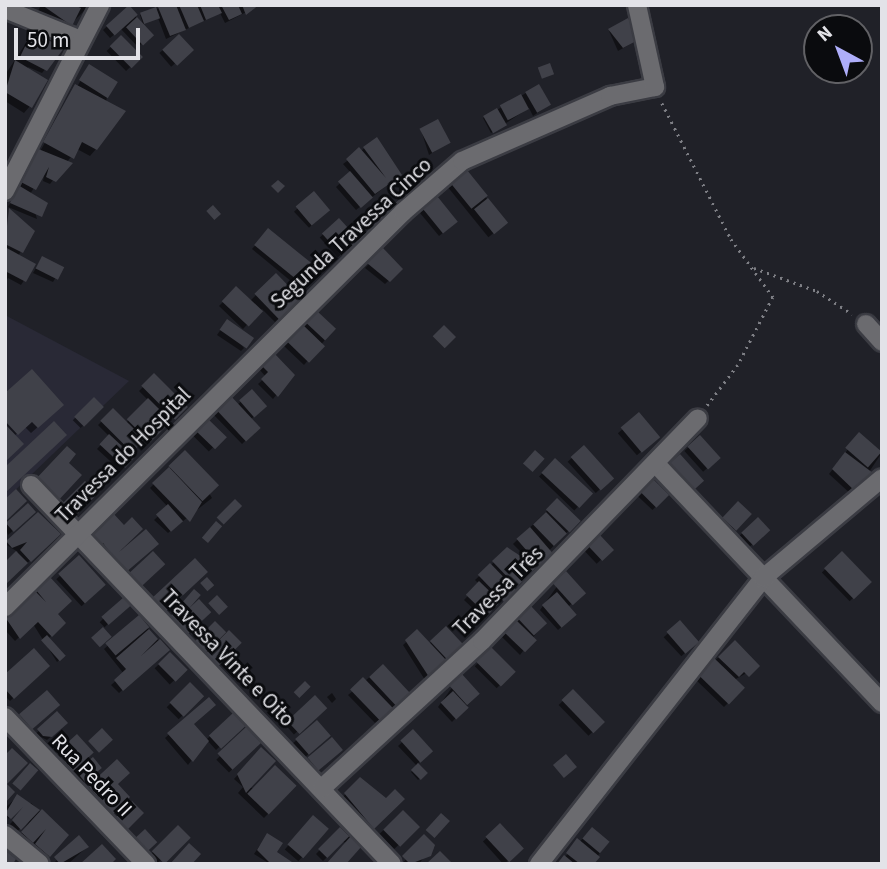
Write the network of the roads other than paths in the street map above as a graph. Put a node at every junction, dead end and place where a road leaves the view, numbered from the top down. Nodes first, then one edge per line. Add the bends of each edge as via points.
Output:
1 (100, 5) edge
2 (637, 5) edge
3 (5, 9) edge
4 (81, 40) junction
5 (5, 191) edge
6 (866, 324) road end
7 (274, 337) joint
8 (882, 342) edge
9 (698, 418) road end
10 (656, 464) junction
11 (882, 478) edge
12 (31, 485) dead end
13 (76, 534) junction
14 (763, 578) junction
15 (5, 607) edge
16 (882, 704) edge
17 (5, 717) edge
18 (322, 788) junction
19 (5, 835) edge
20 (380, 860) edge
21 (40, 864) edge
22 (146, 864) edge
23 (539, 864) edge

1 - 4 street
2 - 7 street, Segunda Travessa Cinco via 655,87 610,96 462,161
3 - 4 street
4 - 5 street
6 - 8 street
7 - 13 street, Travessa do Hospital
9 - 10 street, Travessa Três
10 - 14 street
10 - 18 street, Travessa Três via 482,641
11 - 14 street
12 - 13 street, Travessa Vinte e Oito
13 - 15 street, Travessa do Hospital
13 - 18 street, Travessa Vinte e Oito
14 - 16 street
14 - 23 street
17 - 22 street, Rua Pedro II
18 - 20 street, Travessa Vinte e Oito
19 - 21 street

